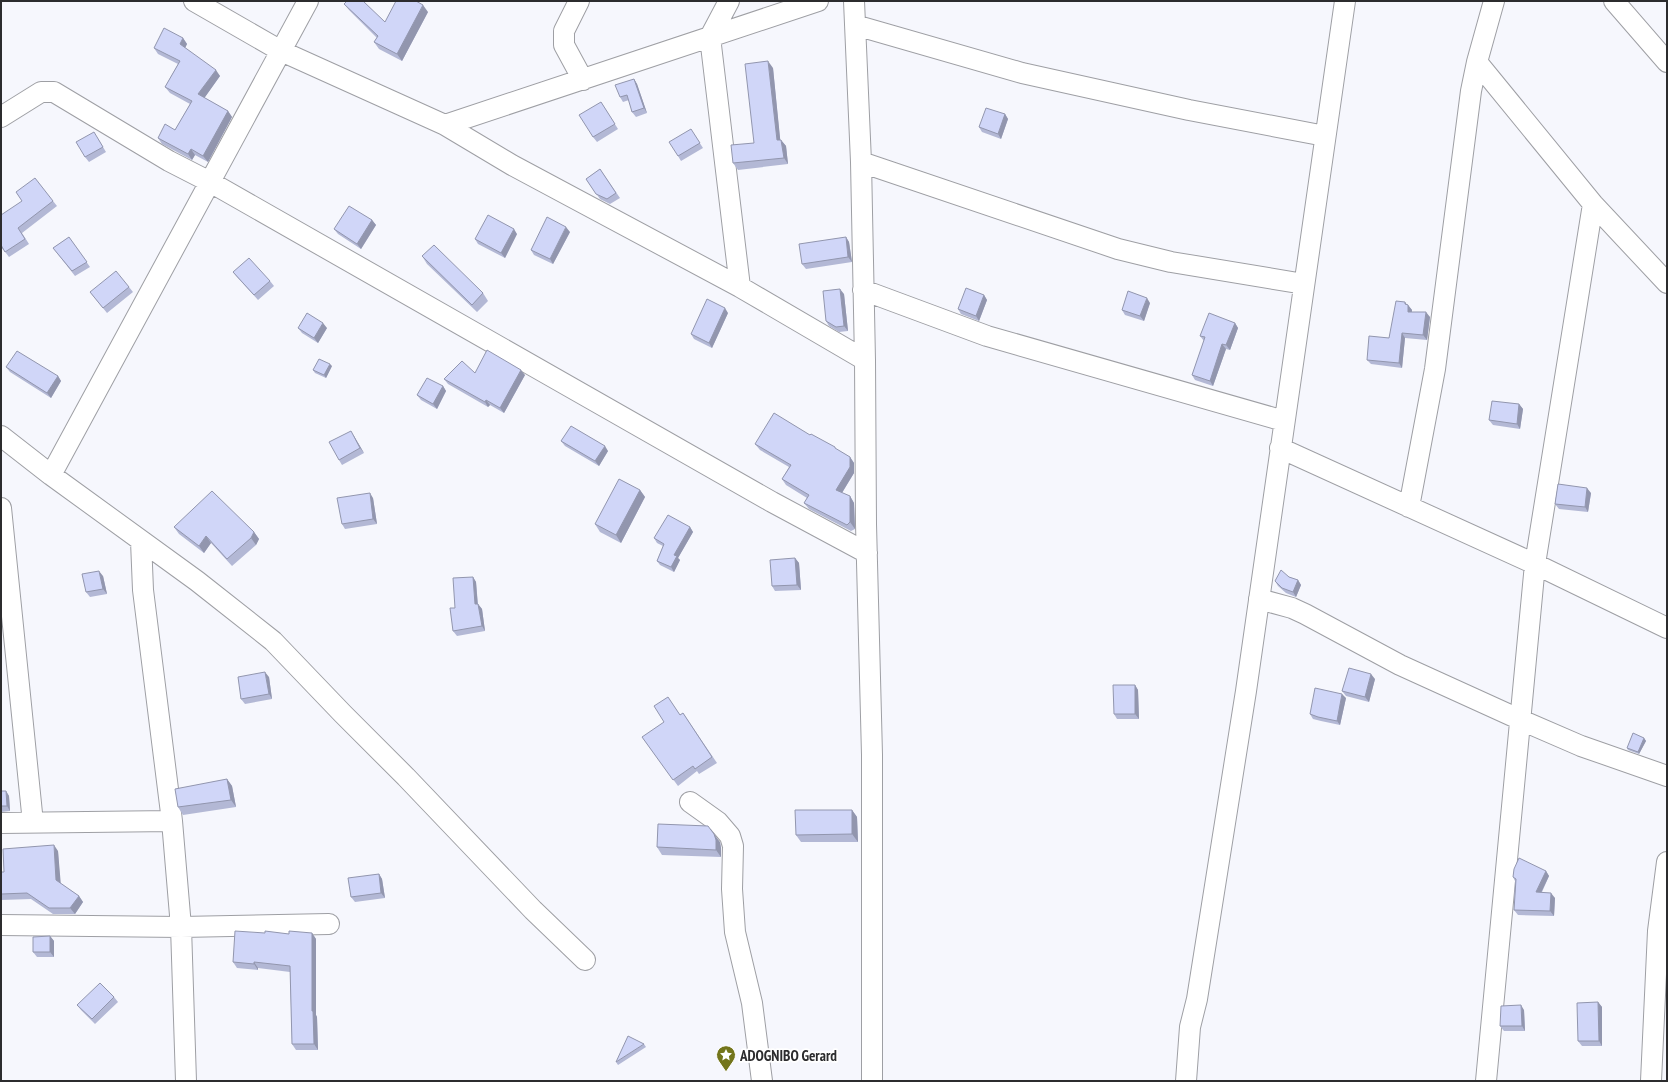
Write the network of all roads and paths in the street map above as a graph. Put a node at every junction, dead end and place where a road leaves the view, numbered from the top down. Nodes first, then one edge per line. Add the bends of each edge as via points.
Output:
1 (194, 1) edge
2 (308, 1) edge
3 (579, 1) edge
4 (729, 1) edge
5 (818, 1) edge
6 (854, 1) edge
7 (1344, 1) edge
8 (1494, 1) edge
9 (1614, 1) edge
10 (855, 25) junction
11 (710, 37) junction
12 (281, 51) junction
13 (1477, 62) junction
14 (1667, 62) edge
15 (583, 80) junction
16 (1, 117) edge
17 (445, 125) junction
18 (1325, 136) junction
19 (861, 162) junction
20 (210, 182) junction
21 (1593, 204) junction
22 (1667, 283) edge
23 (1304, 284) junction
24 (740, 287) junction
25 (863, 290) junction
26 (865, 360) junction
27 (1284, 421) junction
28 (1, 436) edge
29 (1280, 448) junction
30 (52, 475) junction
31 (1409, 507) junction
32 (1, 508) edge
33 (141, 541) junction
34 (867, 553) junction
35 (1535, 564) junction
36 (1259, 599) junction
37 (1667, 628) edge
38 (1520, 720) junction
39 (1667, 776) edge
40 (690, 802) dead end
41 (172, 821) junction
42 (1, 823) edge
43 (33, 823) junction
44 (1667, 862) edge
45 (329, 924) dead end
46 (1, 925) edge
47 (182, 927) junction
48 (585, 960) dead end
49 (186, 1081) edge
50 (762, 1081) edge
51 (872, 1081) edge
52 (1186, 1081) edge
53 (1486, 1081) edge
54 (1651, 1081) edge

1 - 12 street
2 - 12 street
3 - 15 street via 564,31 564,45
4 - 11 street
5 - 11 street
6 - 10 street
7 - 18 street
8 - 13 street
9 - 14 street
10 - 18 street via 1022,73 1190,110
10 - 19 street
11 - 15 street
11 - 24 street
12 - 17 street
12 - 20 street
13 - 21 street
13 - 31 street via 1471,91 1435,369
15 - 17 street
16 - 20 street via 41,92 54,92 169,161
17 - 24 street via 512,165
18 - 23 street
19 - 23 street via 1118,250 1171,262
19 - 25 street
20 - 30 street
20 - 34 street via 772,502
21 - 22 street
21 - 35 street
23 - 27 street
24 - 26 street
25 - 26 street
25 - 27 street via 986,336
26 - 34 street
27 - 29 street
28 - 30 street
29 - 31 street
29 - 36 street
30 - 33 street
31 - 35 street
32 - 43 street
33 - 41 street via 143,590
33 - 48 street via 197,581 273,642
34 - 51 street via 872,755
35 - 37 street
35 - 38 street
36 - 38 street via 1305,614 1400,665
36 - 52 street via 1197,999 1190,1027
38 - 39 street via 1581,746
38 - 53 street
40 - 50 street via 718,822 730,836 733,846 735,932 752,1003
41 - 43 street
41 - 47 street
42 - 43 street
44 - 54 street via 1658,931
45 - 47 street
46 - 47 street
47 - 49 street

